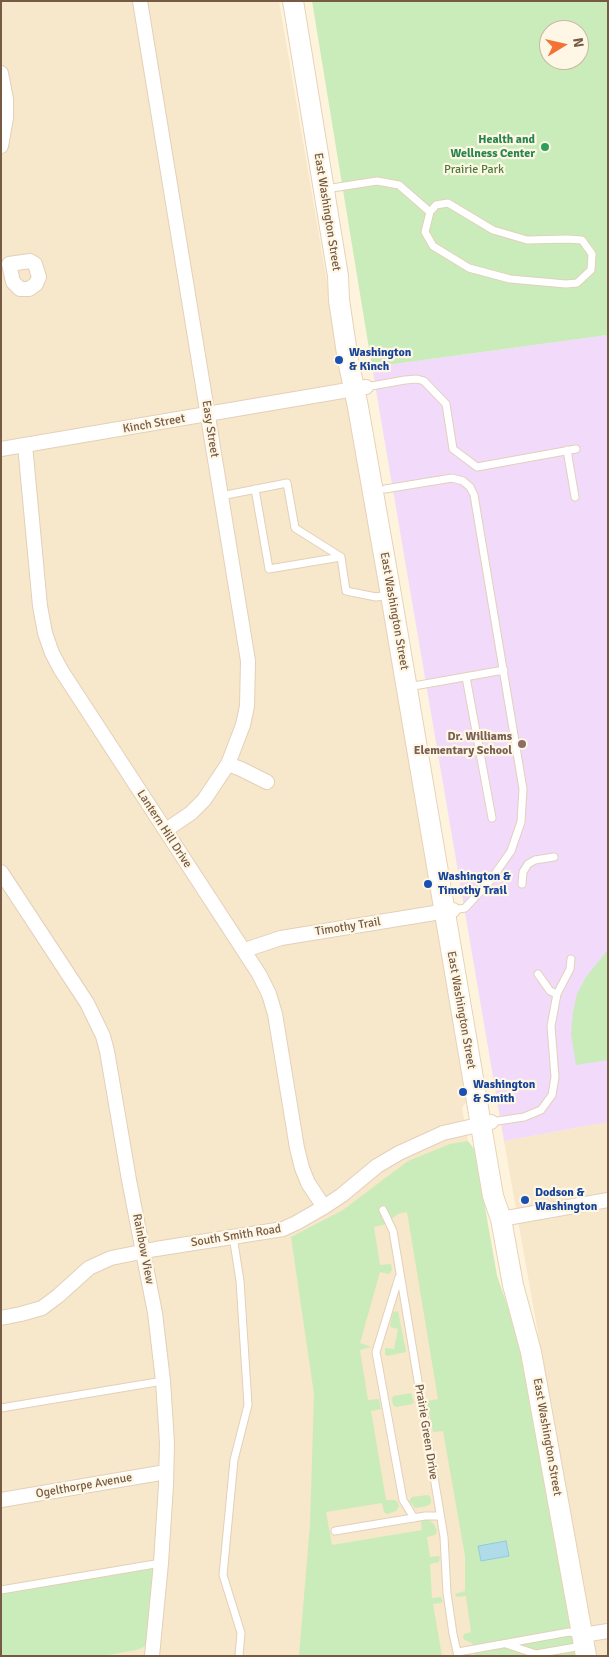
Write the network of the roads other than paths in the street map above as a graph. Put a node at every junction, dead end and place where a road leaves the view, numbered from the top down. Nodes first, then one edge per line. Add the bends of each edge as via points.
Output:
1 (140, 1) edge
2 (293, 1) edge
3 (301, 1) edge
4 (1, 73) edge
5 (1, 146) edge
6 (332, 188) junction
7 (430, 212) junction
8 (360, 388) junction
9 (208, 414) junction
10 (25, 445) junction
11 (1, 449) edge
12 (576, 449) dead end
13 (567, 450) junction
14 (255, 489) junction
15 (385, 489) junction
16 (221, 496) junction
17 (575, 497) dead end
18 (341, 557) junction
19 (396, 594) junction
20 (504, 670) junction
21 (466, 677) junction
22 (411, 686) junction
23 (228, 764) junction
24 (266, 782) dead end
25 (492, 818) dead end
26 (166, 830) junction
27 (554, 856) dead end
28 (1, 872) edge
29 (522, 884) dead end
30 (449, 911) junction
31 (245, 950) junction
32 (571, 959) dead end
33 (538, 974) dead end
34 (557, 994) junction
35 (486, 1123) junction
36 (608, 1200) edge
37 (324, 1207) junction
38 (383, 1210) dead end
39 (501, 1219) junction
40 (233, 1236) junction
41 (143, 1251) junction
42 (400, 1274) junction
43 (1, 1318) edge
44 (163, 1381) junction
45 (1, 1408) edge
46 (166, 1472) junction
47 (1, 1500) edge
48 (440, 1516) junction
49 (414, 1518) junction
50 (335, 1531) dead end
51 (161, 1563) junction
52 (1, 1590) edge
53 (608, 1631) edge
54 (505, 1643) junction
55 (584, 1645) edge
56 (458, 1654) edge
57 (152, 1656) edge
58 (239, 1656) edge

1 - 9 street, Easy Street
2 - 8 main road, East Washington Street via 338,276 348,360
3 - 6 main road, East Washington Street
4 - 5 street via 6,99
6 - 7 lane via 377,181 399,185
6 - 8 main road, East Washington Street
7 - 7 lane via 425,232 433,246 468,268 510,279 566,284 577,283 591,270 592,254 582,240 528,240 493,230 448,203 436,205
8 - 9 street, Kinch Street
8 - 13 lane via 405,380 424,381 446,404 453,449 477,467
8 - 15 main road, East Washington Street
8 - 19 main road, East Washington Street
9 - 10 street, Kinch Street
9 - 16 street, Easy Street
10 - 11 street, Kinch Street
10 - 26 street, Lantern Hill Drive via 40,606 52,653
12 - 13 lane
13 - 17 lane
14 - 16 lane
14 - 18 lane via 286,483 295,528
14 - 18 lane via 269,569
15 - 19 main road, East Washington Street
15 - 20 lane via 452,478 470,487
16 - 23 street, Easy Street via 248,661 247,706
18 - 19 lane via 346,591 376,597
19 - 22 main road, East Washington Street
20 - 21 lane
20 - 30 lane via 523,789 521,822 510,851 490,881 465,908
21 - 22 lane
21 - 25 lane
22 - 30 main road, East Washington Street
23 - 24 street
23 - 26 street, Easy Street via 204,800
26 - 31 street, Lantern Hill Drive
27 - 29 lane via 528,864 522,872
28 - 41 street, Rainbow View via 87,1003 103,1036
30 - 31 street, Timothy Trail via 281,938
30 - 35 main road, East Washington Street
31 - 37 street, Lantern Hill Drive via 273,1007 302,1168
32 - 34 lane via 570,969
33 - 34 lane via 550,991
34 - 35 lane via 551,1026 552,1096 540,1110 524,1117
35 - 37 street, South Smith Road via 443,1133 399,1152
35 - 39 main road, East Washington Street via 504,1192
36 - 39 street
37 - 40 street, South Smith Road via 283,1229
38 - 42 lane, Prairie Green Drive via 392,1231
39 - 55 main road, East Washington Street via 513,1286 531,1352
40 - 41 street, South Smith Road
40 - 58 lane via 240,1282 248,1405 234,1460 222,1575 241,1633
41 - 43 street, South Smith Road via 111,1258 89,1268 42,1308
41 - 44 street, Rainbow View via 156,1313
42 - 48 lane, Prairie Green Drive
42 - 49 lane via 376,1352 403,1500
44 - 45 lane
44 - 46 street, Rainbow View
46 - 47 street, Ogelthorpe Avenue
46 - 51 street, Rainbow View
48 - 49 lane
48 - 56 lane, Prairie Green Drive
49 - 50 lane
51 - 52 lane
51 - 57 street, Rainbow View
53 - 55 street
54 - 55 lane via 536,1654
54 - 55 lane via 569,1632
54 - 56 lane

